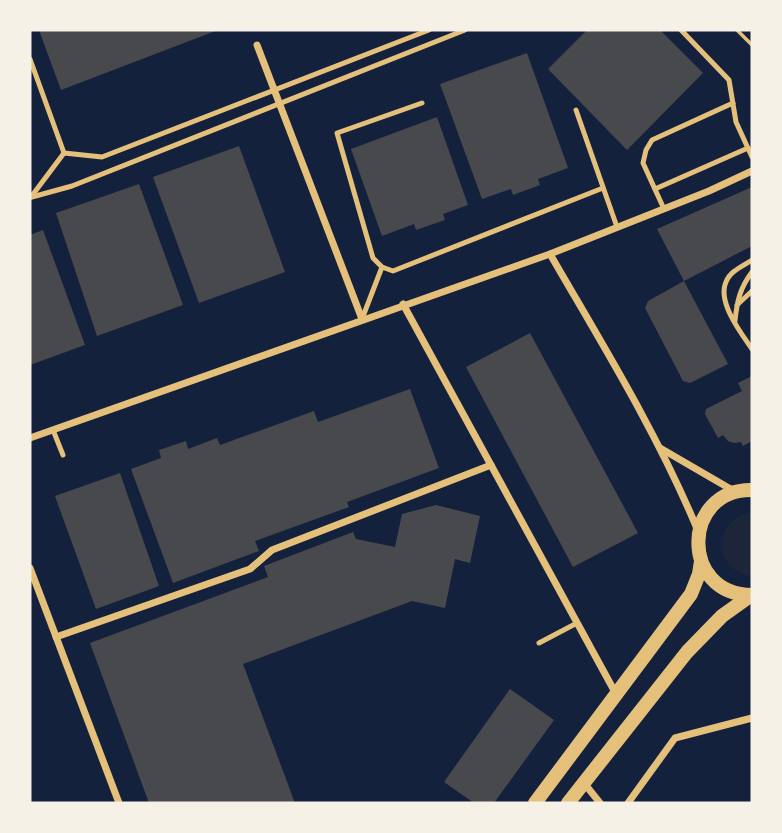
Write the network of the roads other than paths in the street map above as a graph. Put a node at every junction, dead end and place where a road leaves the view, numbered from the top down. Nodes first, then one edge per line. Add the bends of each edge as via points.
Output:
1 (429, 30) edge
2 (465, 30) edge
3 (681, 30) edge
4 (257, 45) dead end
5 (30, 59) edge
6 (274, 89) junction
7 (422, 103) dead end
8 (733, 103) junction
9 (280, 104) junction
10 (576, 110) dead end
11 (748, 148) junction
12 (64, 153) junction
13 (752, 157) edge
14 (752, 172) edge
15 (603, 188) junction
16 (655, 189) junction
17 (31, 197) edge
18 (664, 209) junction
19 (617, 227) junction
20 (550, 254) junction
21 (752, 260) edge
22 (382, 267) junction
23 (752, 272) edge
24 (752, 291) edge
25 (403, 304) junction
26 (737, 305) junction
27 (362, 319) junction
28 (734, 324) junction
29 (752, 349) edge
30 (53, 430) junction
31 (30, 438) edge
32 (660, 447) junction
33 (63, 455) dead end
34 (491, 466) junction
35 (752, 490) edge
36 (736, 492) junction
37 (698, 533) junction
38 (701, 561) junction
39 (30, 568) edge
40 (751, 595) edge
41 (577, 623) junction
42 (56, 637) junction
43 (539, 643) dead end
44 (616, 695) junction
45 (752, 718) edge
46 (584, 783) junction
47 (119, 803) edge
48 (535, 803) edge
49 (568, 803) edge
50 (600, 803) edge
51 (628, 803) edge

1 - 6 lane
2 - 9 lane
3 - 8 lane via 729,80
4 - 6 street
5 - 12 lane
6 - 9 street
6 - 12 lane via 102,157
7 - 22 lane via 337,134 373,258
8 - 11 lane
8 - 16 lane via 652,140 643,163
9 - 17 lane via 72,186
9 - 27 street
10 - 15 lane
11 - 13 lane
11 - 16 lane
12 - 17 lane
14 - 18 street
15 - 19 lane
15 - 22 lane via 393,271
16 - 18 lane
18 - 19 street
19 - 20 street
20 - 25 street
20 - 32 street
21 - 28 lane via 725,282 724,297
22 - 27 lane
23 - 26 lane
24 - 26 lane
25 - 27 street
25 - 34 street
26 - 28 lane
27 - 30 street
28 - 29 lane
30 - 31 street
30 - 33 lane
32 - 36 street
32 - 37 street
34 - 41 street
34 - 42 street via 272,550 250,569
35 - 36 main road
36 - 37 main road via 711,507
37 - 38 main road
38 - 40 main road via 720,586
38 - 44 main road via 691,594
39 - 42 street
40 - 46 main road via 722,616 687,652
41 - 43 lane
41 - 44 street
42 - 47 street
44 - 48 main road
45 - 51 street via 675,738
46 - 49 main road
46 - 50 street

